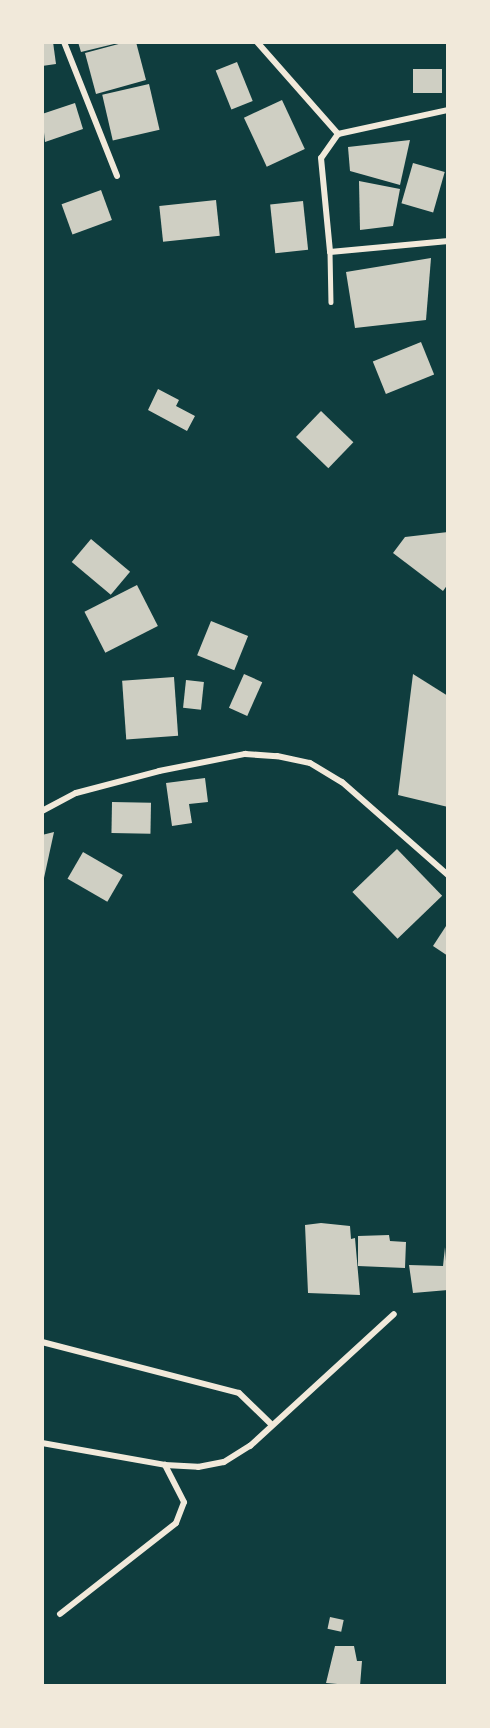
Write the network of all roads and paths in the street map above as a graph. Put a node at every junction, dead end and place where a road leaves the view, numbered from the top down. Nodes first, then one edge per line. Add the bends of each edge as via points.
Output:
1 (64, 42) edge
2 (257, 42) edge
3 (448, 110) edge
4 (338, 134) junction
5 (117, 176) dead end
6 (448, 241) edge
7 (330, 252) junction
8 (331, 302) dead end
9 (42, 811) edge
10 (448, 875) edge
11 (394, 1314) dead end
12 (42, 1342) edge
13 (272, 1425) junction
14 (42, 1443) edge
15 (165, 1465) junction
16 (60, 1614) dead end

1 - 5 street
2 - 4 street
3 - 4 street
4 - 7 street via 321,158
6 - 7 street
7 - 8 lane
9 - 10 street via 76,793 159,771 245,754 277,756 309,764 342,782
11 - 13 street
12 - 13 street via 239,1393
13 - 15 street via 224,1461 198,1467
14 - 15 street
15 - 16 street via 184,1502 176,1523

